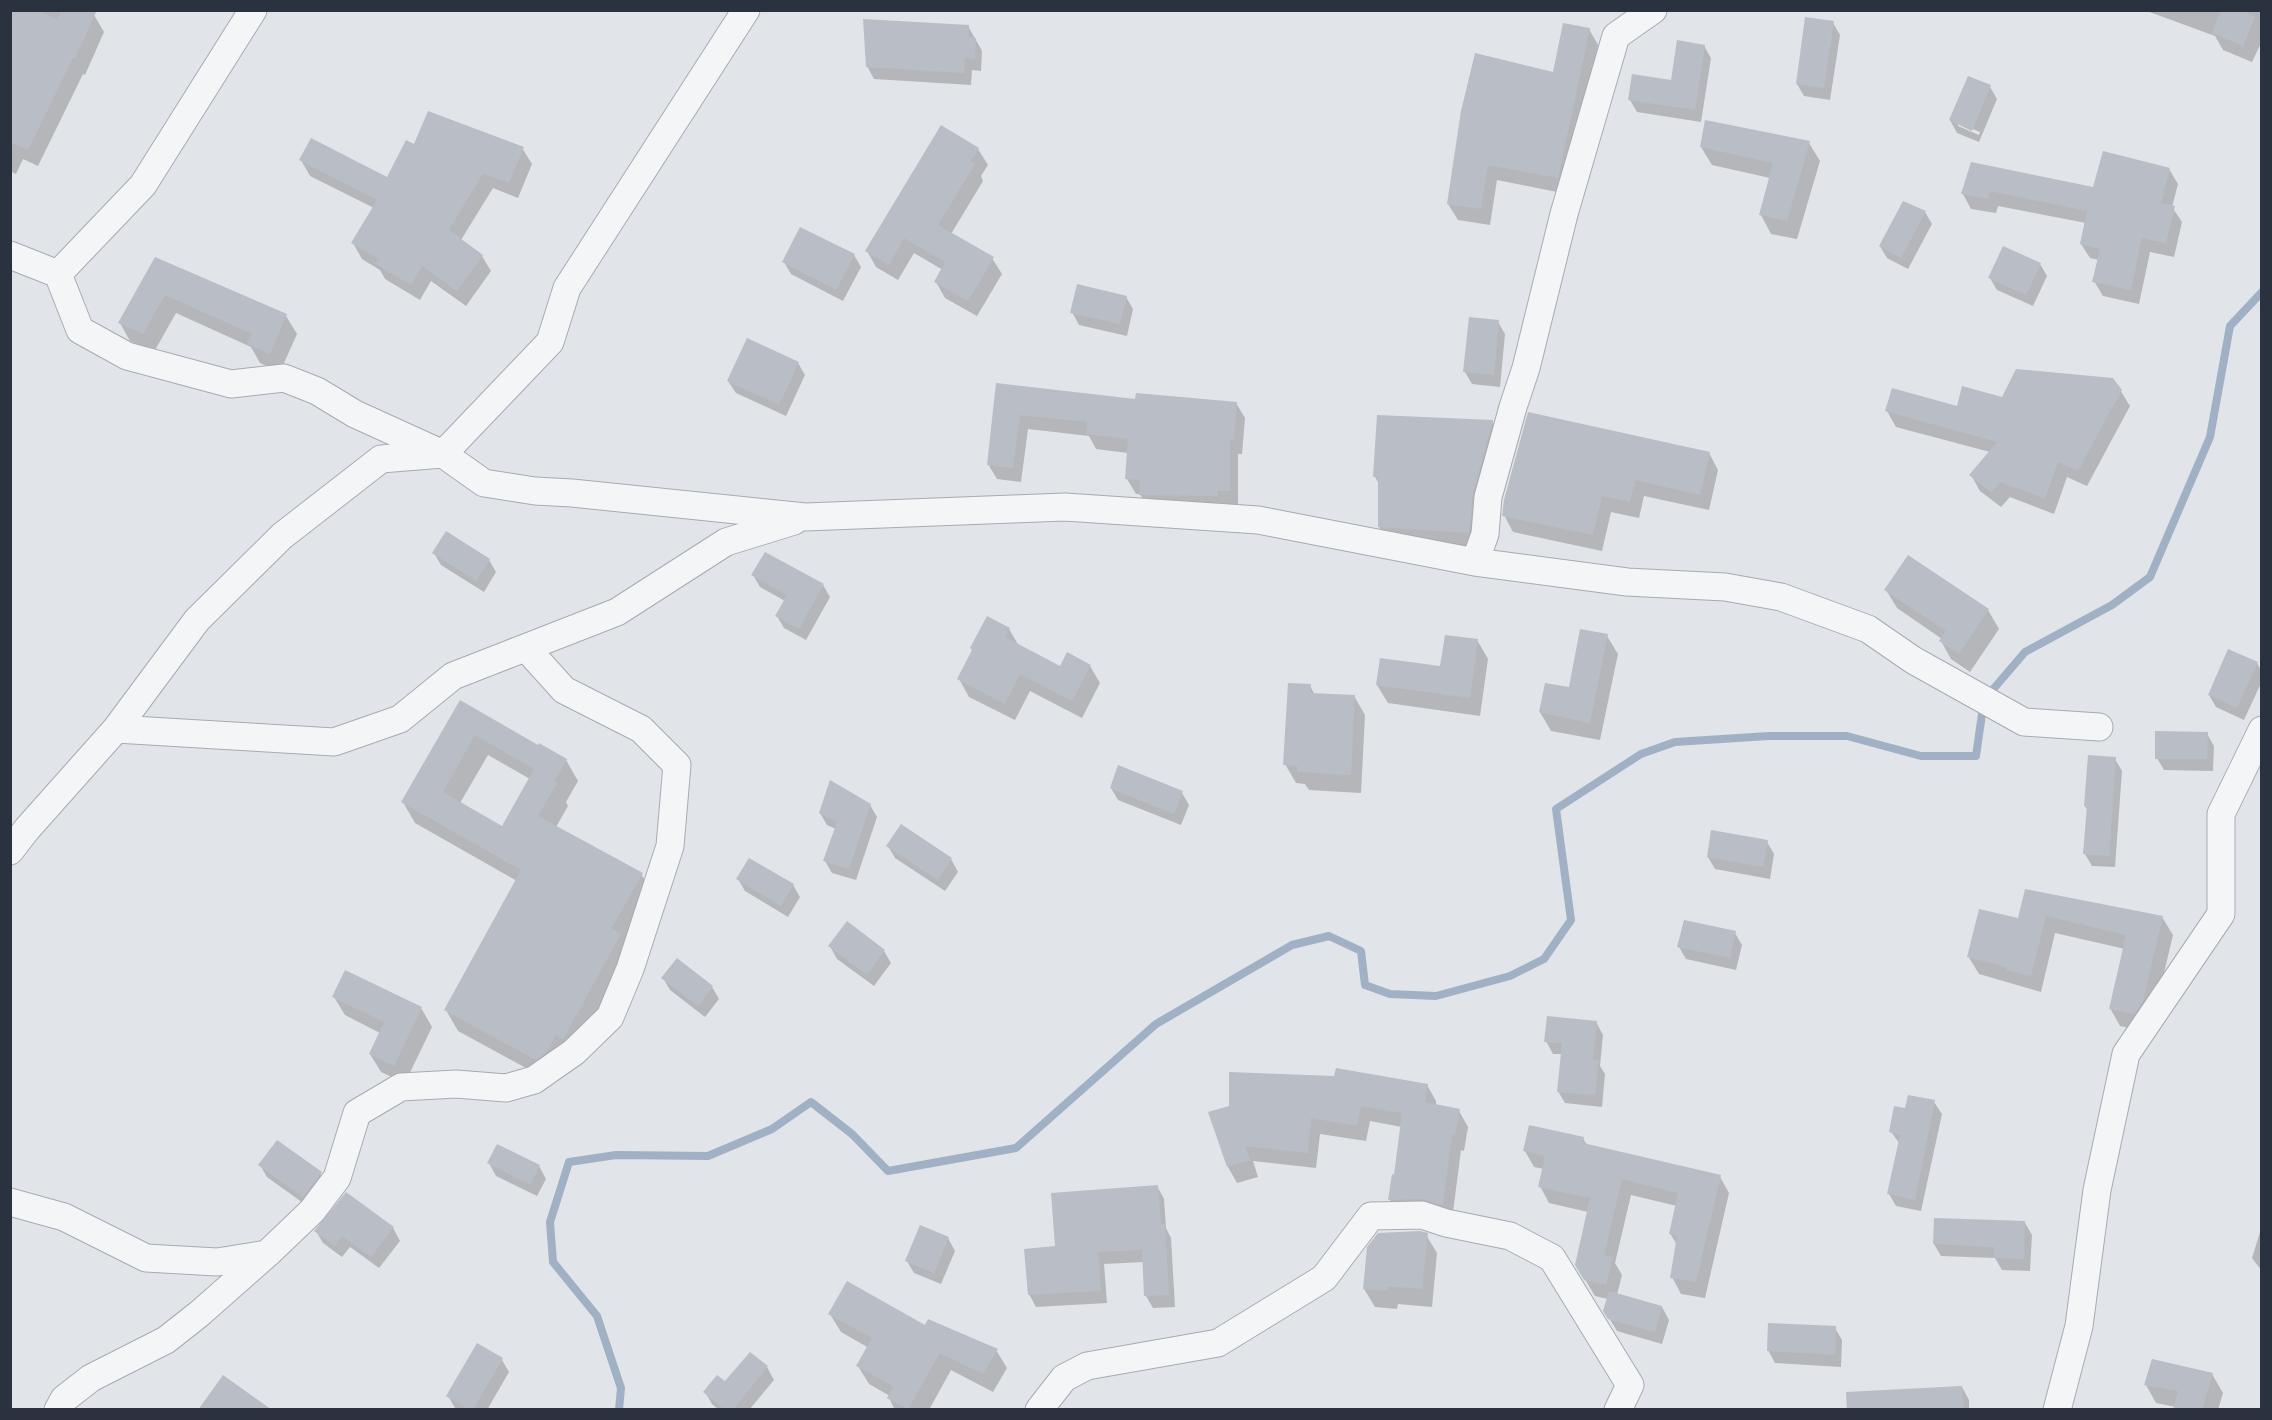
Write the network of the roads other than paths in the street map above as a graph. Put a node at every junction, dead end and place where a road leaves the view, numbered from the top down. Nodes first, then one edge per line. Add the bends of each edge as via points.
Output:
1 (253, 10) edge
2 (746, 10) edge
3 (1653, 10) edge
4 (10, 255) edge
5 (58, 274) junction
6 (443, 454) junction
7 (805, 517) junction
8 (1475, 562) junction
9 (527, 649) junction
10 (2100, 728) dead end
11 (116, 729) junction
12 (2262, 730) edge
13 (10, 851) edge
14 (10, 1203) edge
15 (267, 1254) junction
16 (58, 1410) edge
17 (1039, 1410) edge
18 (1618, 1410) edge
19 (2057, 1410) edge

1 - 5 street via 142,185
2 - 6 street via 567,288 549,342
3 - 8 street via 1616,36 1488,496 1485,534
4 - 5 street
5 - 6 street via 80,330 127,356 231,384 284,378
6 - 7 street via 484,483
6 - 11 street via 381,459 282,536 197,620
7 - 8 street via 1065,507 1258,520
7 - 9 street via 726,542 617,612
8 - 10 street via 1627,582 1725,587 1781,597 1868,629 1913,660 2024,722
9 - 11 street via 453,676 400,719 334,742
9 - 15 street via 564,690 641,729 676,765 670,846 610,1017 574,1052 534,1080 506,1088 456,1084 401,1087 357,1113 337,1178 312,1211
11 - 13 street
12 - 19 street via 2221,814 2221,914 2126,1054 2097,1190 2079,1326
14 - 15 street via 64,1217 146,1258 218,1262
15 - 16 street via 166,1340 91,1378 64,1399
17 - 18 street via 1064,1377 1088,1366 1218,1343 1324,1278 1371,1216 1422,1215 1510,1236 1552,1258 1630,1385

